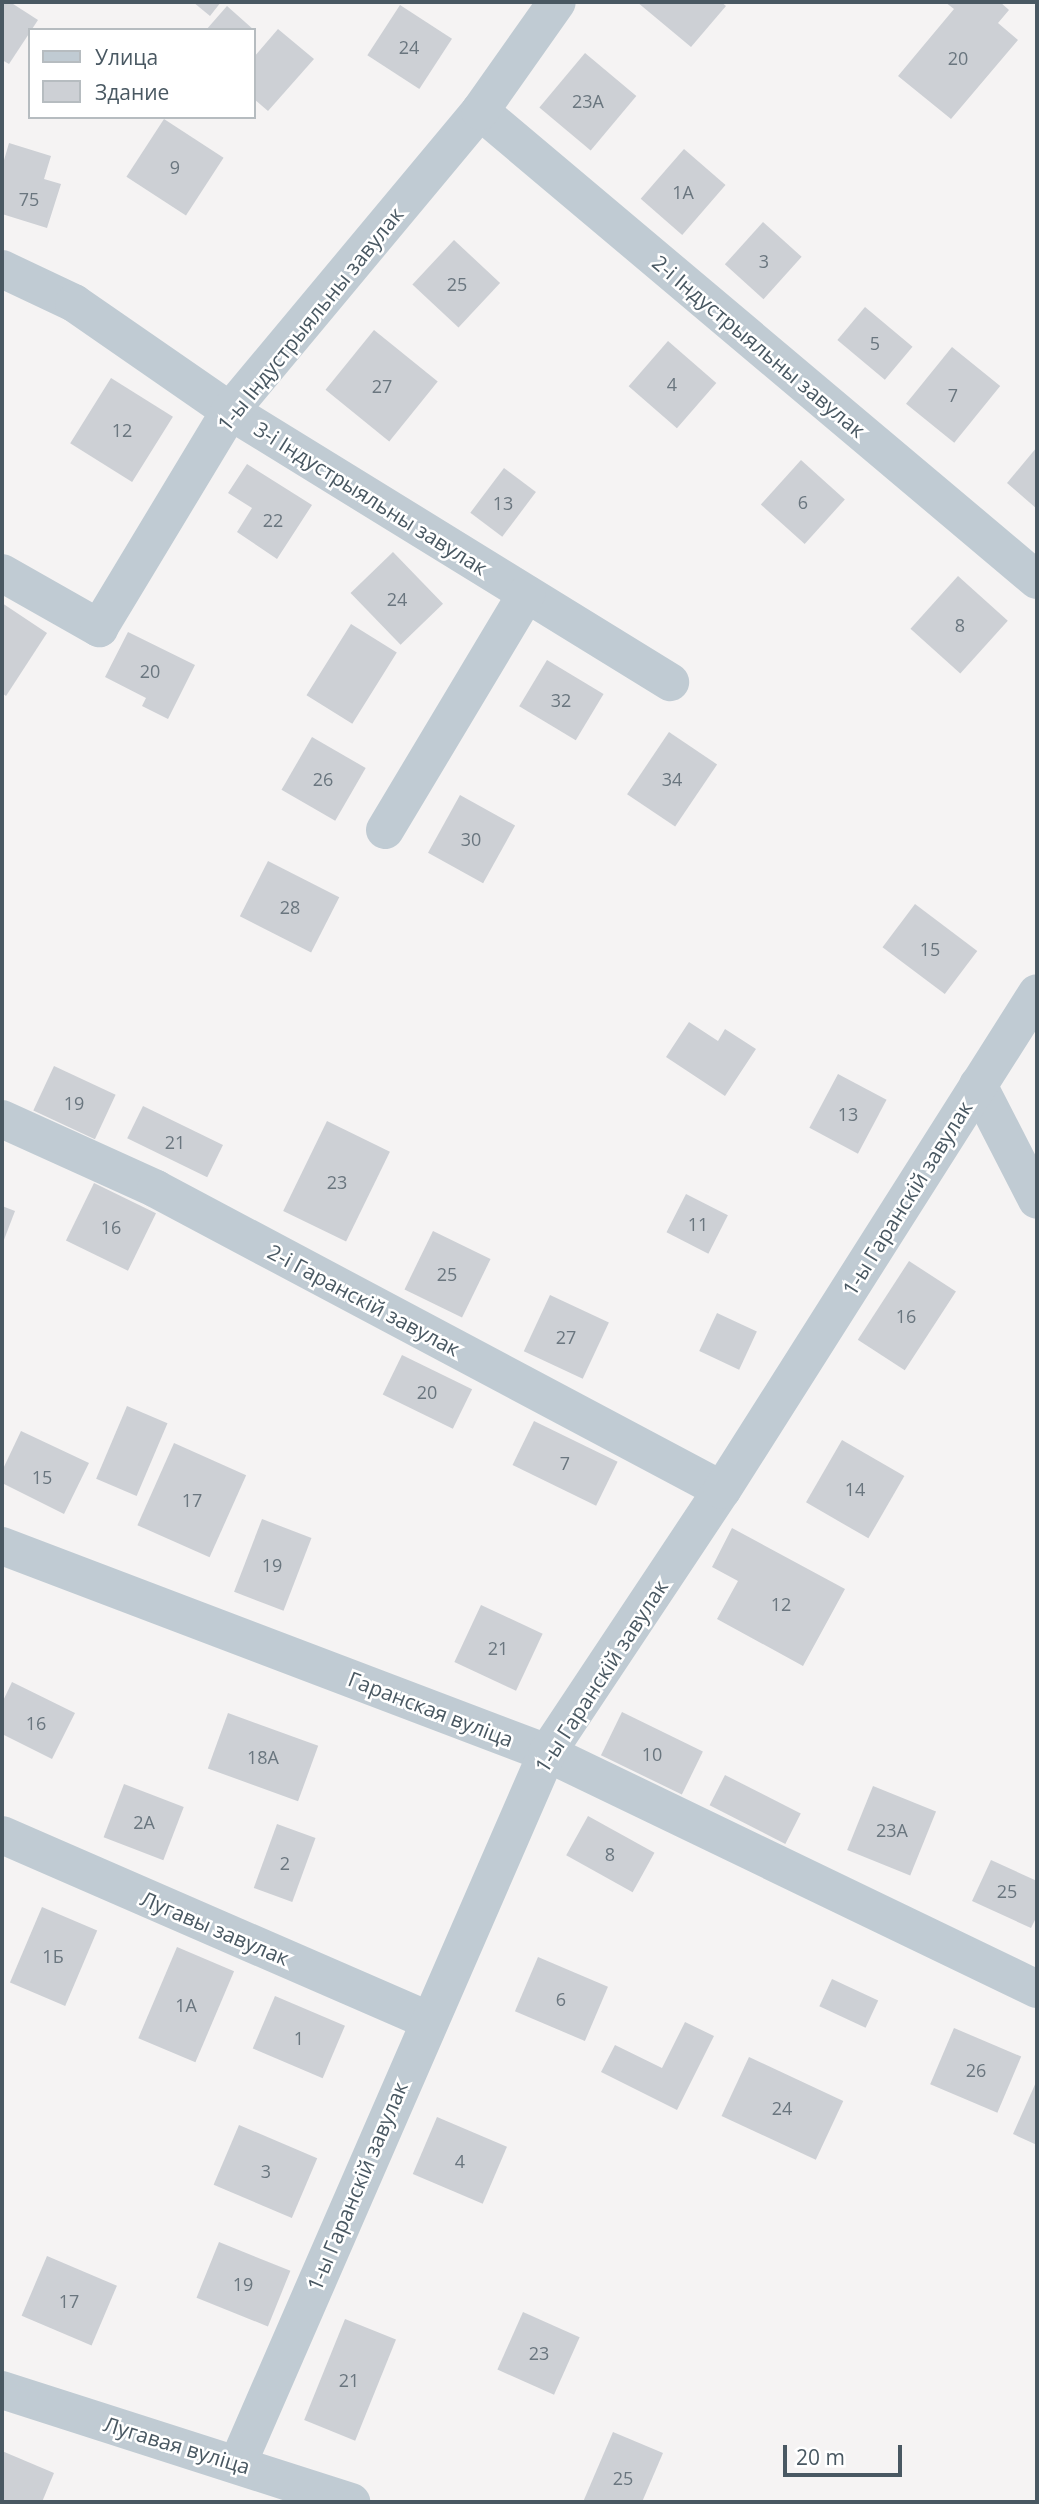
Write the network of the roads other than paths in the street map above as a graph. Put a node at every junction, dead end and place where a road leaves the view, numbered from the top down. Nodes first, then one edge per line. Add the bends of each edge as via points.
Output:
1 (557, 2) edge
2 (480, 111) junction
3 (2, 269) edge
4 (230, 411) junction
5 (2, 573) edge
6 (1037, 580) edge
7 (526, 594) junction
8 (670, 682) dead end
9 (385, 830) dead end
10 (1037, 993) edge
11 (978, 1085) junction
12 (2, 1119) edge
13 (1037, 1200) edge
14 (722, 1490) junction
15 (2, 1546) edge
16 (547, 1753) junction
17 (2, 1835) edge
18 (1037, 1990) edge
19 (428, 2020) junction
20 (2, 2390) edge
21 (238, 2463) junction
22 (351, 2502) edge

1 - 2 street, 1-ы Індустрыяльны завулак
2 - 4 street, 1-ы Індустрыяльны завулак
2 - 6 street, 2-і Індустрыяльны завулак
3 - 4 street, 3-і Індустрыяльны завулак via 74,303
4 - 5 street, 1-ы Індустрыяльны завулак via 99,628
4 - 7 street, 3-і Індустрыяльны завулак
7 - 8 street, 3-і Індустрыяльны завулак
7 - 9 street
10 - 11 street, 1-ы Гаранскій завулак
11 - 13 street, 1-ы Гаранскій завулак
11 - 14 street, 1-ы Гаранскій завулак
12 - 14 street, 2-і Гаранскій завулак via 156,1189
14 - 16 street, 1-ы Гаранскій завулак
15 - 16 street, Гаранская вуліца
16 - 18 street, Гаранская вуліца
16 - 19 street, 1-ы Гаранскій завулак
17 - 19 street, Лугавы завулак
19 - 21 street, 1-ы Гаранскій завулак
20 - 21 street, Лугавая вуліца
21 - 22 street, Лугавая вуліца

